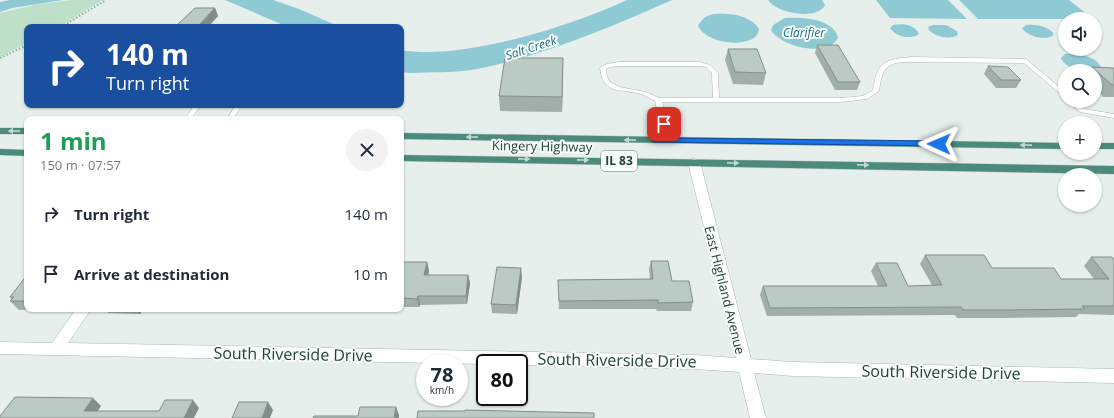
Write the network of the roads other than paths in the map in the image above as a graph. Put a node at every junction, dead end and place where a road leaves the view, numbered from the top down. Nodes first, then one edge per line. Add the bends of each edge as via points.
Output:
1 (1058, 90) edge
2 (658, 100) junction
3 (716, 100) junction
4 (1079, 108) edge
5 (1114, 116) edge
6 (0, 131) edge
7 (24, 131) edge
8 (404, 136) edge
9 (655, 140) junction
10 (1058, 146) edge
11 (1102, 146) edge
12 (1114, 146) edge
13 (0, 152) edge
14 (24, 153) edge
15 (404, 158) edge
16 (694, 162) junction
17 (1114, 170) edge
18 (82, 312) edge
19 (0, 348) edge
20 (56, 349) junction
21 (743, 365) junction
22 (1114, 376) edge
23 (758, 418) edge

1 - 3 lane via 1026,61 912,59 895,60 884,65 878,73 876,90 865,98
2 - 3 lane
2 - 3 lane via 643,92 613,88 602,68 619,64 708,66 715,73
2 - 9 lane via 665,129
4 - 5 lane via 1082,111
7 -> 6 highway
9 -> 8 highway, Kingery Highway / IL 83
10 -> 9 highway, Kingery Highway / IL 83
11 - 12 highway
13 - 14 highway
15 -> 16 highway, Kingery Highway / IL 83
16 -> 17 highway, Kingery Highway / IL 83
16 - 21 street, East Highland Avenue
18 - 20 street
19 - 20 street, South Riverside Drive
20 - 21 street, South Riverside Drive via 679,361
21 - 22 street, South Riverside Drive via 793,369
21 - 23 street, East Highland Avenue

